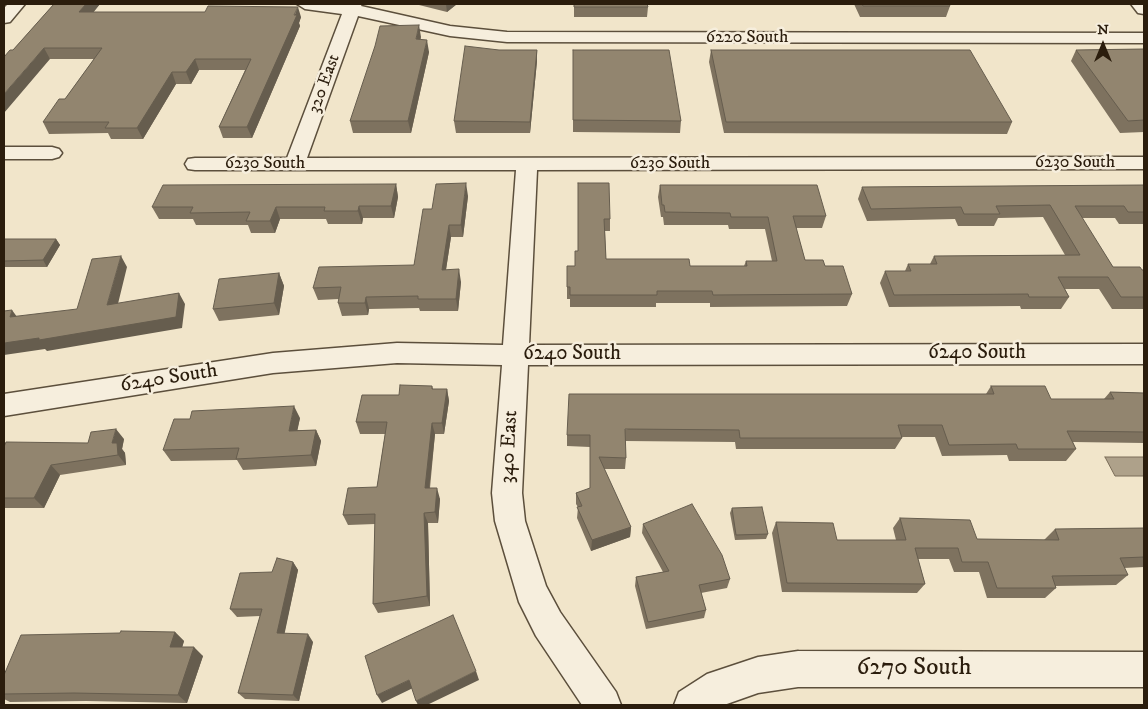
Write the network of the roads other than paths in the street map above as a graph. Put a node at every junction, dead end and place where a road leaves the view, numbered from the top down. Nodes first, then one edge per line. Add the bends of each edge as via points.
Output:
1 (17, 4) edge
2 (305, 4) edge
3 (1139, 4) edge
4 (354, 6) edge
5 (1144, 9) edge
6 (4, 18) edge
7 (1144, 38) edge
8 (4, 152) edge
9 (52, 153) dead end
10 (295, 163) junction
11 (1144, 163) edge
12 (195, 164) dead end
13 (526, 164) junction
14 (1144, 354) edge
15 (515, 355) junction
16 (4, 405) edge
17 (1144, 670) edge
18 (603, 705) edge
19 (692, 705) edge

1 - 6 street
2 - 4 street, 6220 South
3 - 5 street
4 - 7 street, 6220 South via 450,31 508,37
4 - 10 street, 320 East
8 - 9 street
10 - 12 street, 6230 South
10 - 13 street, 6230 South
11 - 13 street, 6230 South
13 - 15 street, 340 East
14 - 15 street, 6240 South
15 - 16 street, 6240 South via 397,353 311,359
15 - 18 street, 340 East via 507,493 510,521 531,591 548,624
17 - 19 street, 6270 South via 798,669 758,675 720,688

